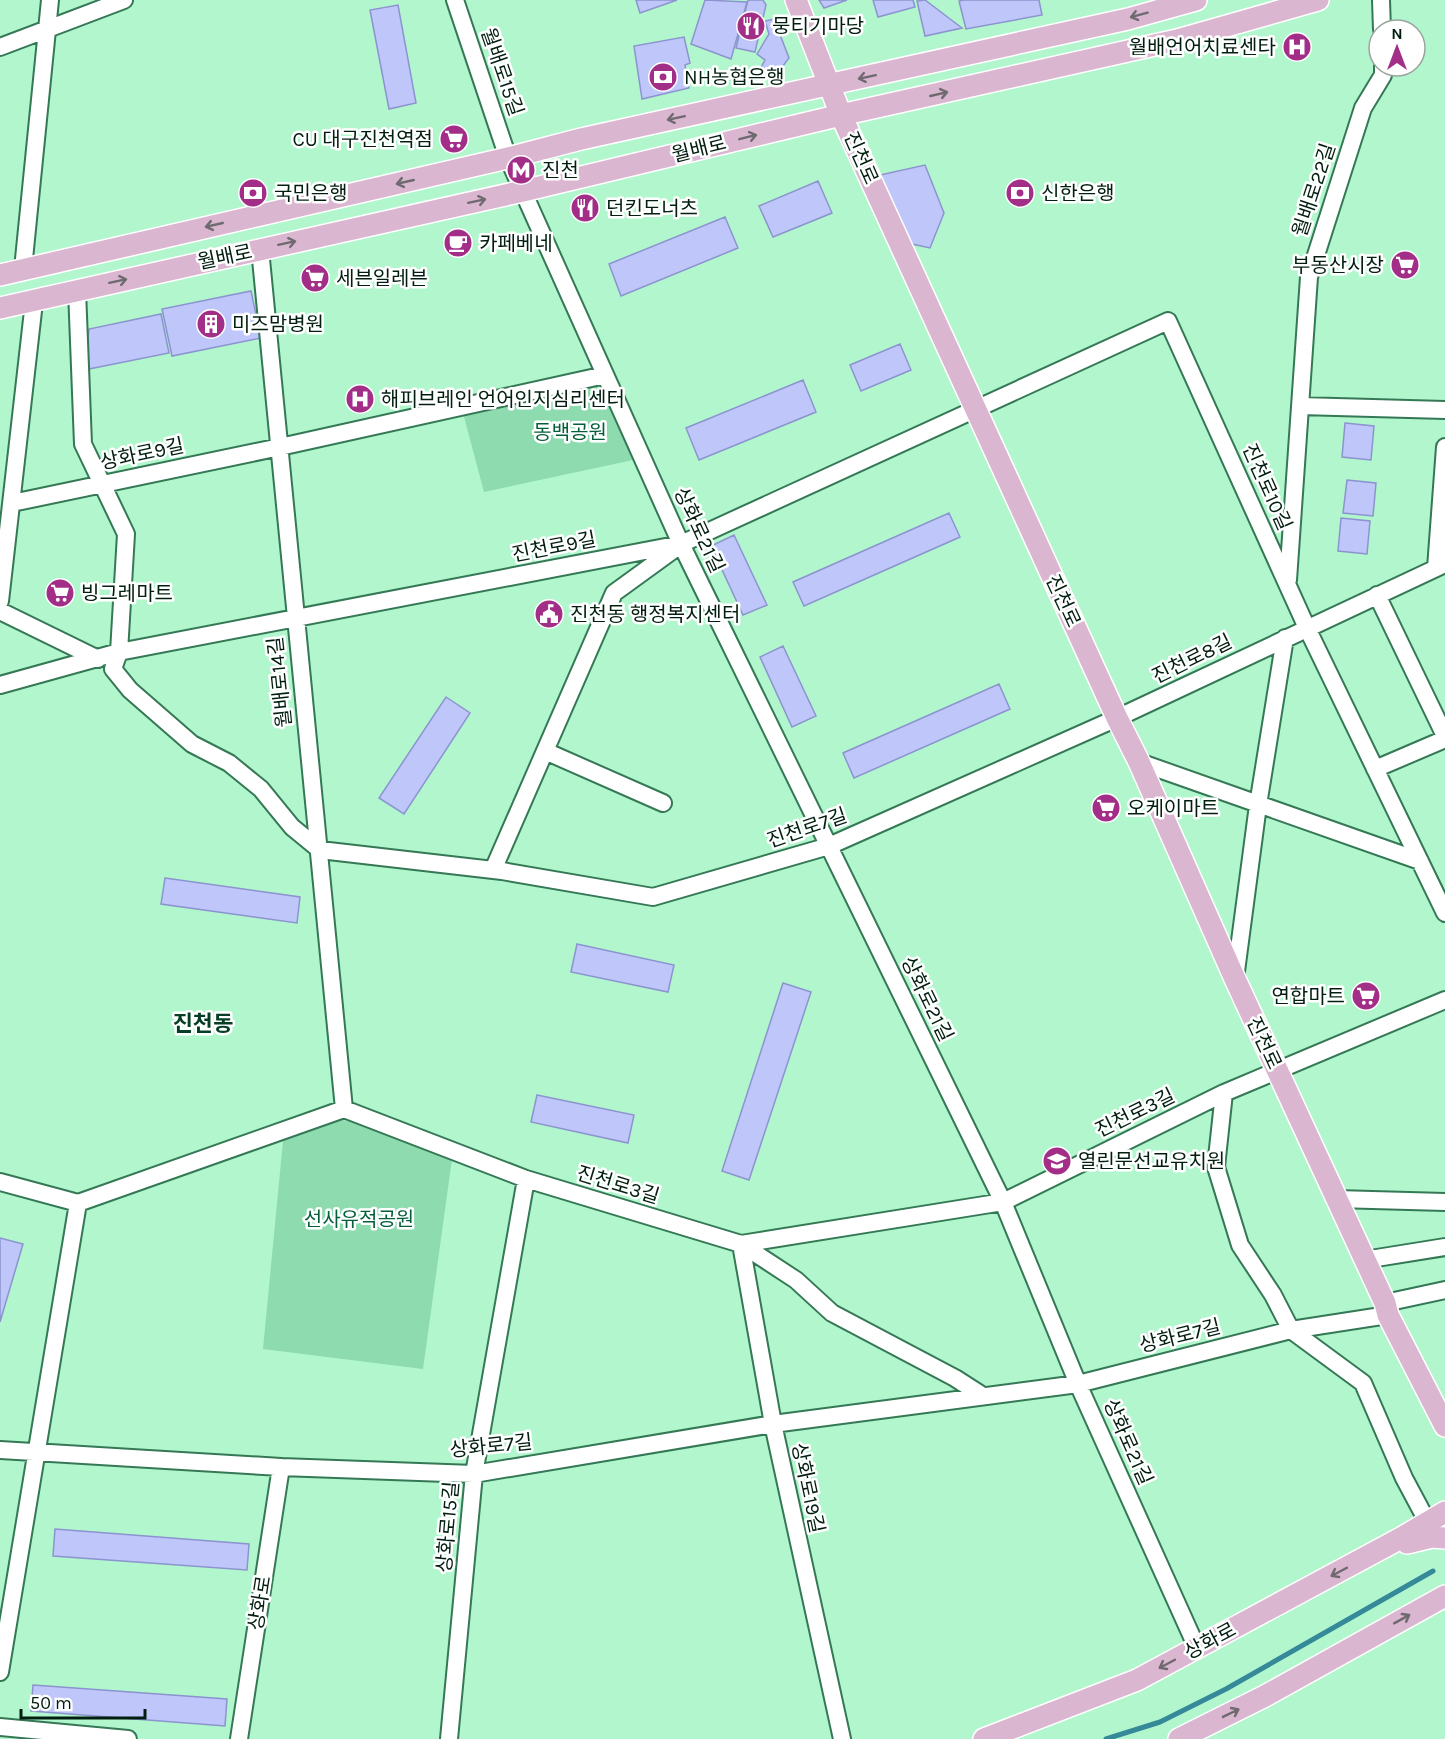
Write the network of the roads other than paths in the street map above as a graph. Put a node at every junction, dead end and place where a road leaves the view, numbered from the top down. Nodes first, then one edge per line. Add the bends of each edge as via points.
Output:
1 (50, 0) edge
2 (124, 0) edge
3 (455, 0) edge
4 (796, 0) edge
5 (1196, 0) edge
6 (1318, 0) edge
7 (1381, 0) edge
8 (1382, 18) edge
9 (48, 28) junction
10 (0, 47) edge
11 (1381, 78) edge
12 (828, 85) junction
13 (841, 115) junction
14 (508, 158) junction
15 (523, 191) junction
16 (260, 249) junction
17 (23, 269) junction
18 (0, 275) edge
19 (77, 290) junction
20 (34, 302) junction
21 (0, 308) edge
22 (605, 375) junction
23 (1300, 406) junction
24 (974, 409) junction
25 (1445, 410) edge
26 (280, 447) junction
27 (1445, 447) edge
28 (103, 484) junction
29 (12, 503) junction
30 (681, 544) junction
31 (1441, 566) edge
32 (1288, 584) junction
33 (1377, 595) junction
34 (0, 601) edge
35 (0, 611) edge
36 (295, 619) junction
37 (1308, 628) junction
38 (1285, 638) junction
39 (118, 652) junction
40 (98, 658) junction
41 (0, 685) edge
42 (1117, 718) junction
43 (1445, 738) edge
44 (545, 751) junction
45 (1139, 762) junction
46 (1375, 769) junction
47 (663, 803) dead end
48 (1258, 805) junction
49 (830, 846) junction
50 (320, 850) junction
51 (1420, 861) junction
52 (494, 870) junction
53 (1445, 913) edge
54 (1235, 979) junction
55 (1445, 1000) edge
56 (1277, 1071) junction
57 (1224, 1093) junction
58 (344, 1109) junction
59 (526, 1179) junction
60 (0, 1182) edge
61 (1336, 1198) junction
62 (1003, 1202) junction
63 (1445, 1202) edge
64 (78, 1203) junction
65 (741, 1244) junction
66 (1445, 1247) edge
67 (1364, 1260) junction
68 (1445, 1290) edge
69 (1386, 1309) junction
70 (1291, 1330) junction
71 (1078, 1384) junction
72 (982, 1396) junction
73 (774, 1424) junction
74 (1445, 1426) edge
75 (0, 1450) edge
76 (38, 1452) junction
77 (281, 1467) junction
78 (474, 1474) junction
79 (1436, 1518) edge
80 (1445, 1538) edge
81 (1377, 1552) junction
82 (1445, 1596) edge
83 (1197, 1648) junction
84 (0, 1672) edge
85 (0, 1727) edge
86 (837, 1737) edge
87 (989, 1738) edge
88 (128, 1739) edge
89 (239, 1739) edge
90 (449, 1739) edge
91 (1179, 1739) edge

1 - 9 street
2 - 9 street
3 - 14 street, 월배로15길
4 - 12 main road, 진천로
5 -> 12 main road, 월배로 via 1128,19
13 -> 6 main road, 월배로 via 1177,40
7 - 8 street
9 - 10 street
9 - 17 street
11 - 23 street, 월배로22길 via 1363,108 1309,278
12 - 13 main road, 진천로
12 -> 14 main road, 월배로
15 -> 13 main road, 월배로
13 - 24 main road, 진천로
14 - 15 street, 상화로21길
14 -> 17 main road, 월배로
16 -> 15 main road, 월배로
15 - 22 street, 상화로21길
19 -> 16 main road, 월배로
16 - 26 street, 월배로14길
17 - 18 main road, 월배로
19 - 20 main road, 월배로
19 - 28 street via 83,444
20 - 21 main road, 월배로
20 - 29 street
22 - 26 street
22 - 30 street, 상화로21길
23 - 25 street
23 - 32 street, 월배로22길
24 - 30 street, 진천로9길
24 - 32 street, 진천로10길 via 1168,321
24 - 42 main road, 진천로
26 - 28 street, 상화로9길
26 - 36 street, 월배로14길
27 - 31 street, 진천로8길
28 - 29 street, 상화로9길
28 - 39 street via 126,534
29 - 34 street
30 - 36 street, 진천로9길
30 - 44 street via 614,593
30 - 49 street, 상화로21길
31 - 33 street, 진천로8길
32 - 37 street, 진천로10길
33 - 37 street, 진천로8길
33 - 43 street
35 - 40 street
36 - 39 street, 진천로9길
36 - 50 street, 월배로14길
37 - 38 street, 진천로8길
37 - 46 street, 진천로10길
38 - 42 street, 진천로8길
38 - 48 street
39 - 40 street, 진천로9길
39 - 50 street via 113,669 130,690 192,744 229,763 261,789 292,827
40 - 41 street, 진천로9길
42 - 45 main road, 진천로
42 - 49 street, 진천로7길
43 - 46 street
44 - 47 street
44 - 52 street
45 - 48 street
45 - 54 main road, 진천로
46 - 51 street, 진천로10길
48 - 51 street
48 - 54 street
49 - 52 street, 진천로7길 via 653,897
49 - 62 street, 상화로21길
50 - 52 street, 진천로7길
50 - 58 street, 월배로14길
51 - 53 street, 진천로10길
54 - 56 main road, 진천로
55 - 56 street, 진천로3길
56 - 57 street, 진천로3길
56 - 61 main road, 진천로
57 - 62 street, 진천로3길
57 - 70 street via 1216,1167 1240,1245
58 - 59 street, 진천로3길
58 - 64 street
59 - 65 street, 진천로3길
59 - 78 street, 상화로15길
60 - 64 street
61 - 63 street
61 - 67 main road, 진천로
62 - 65 street, 진천로3길
62 - 71 street, 상화로21길
64 - 76 street
65 - 72 street via 795,1280 832,1313
65 - 73 street, 상화로19길
66 - 67 street
67 - 69 main road, 진천로
68 - 69 street
69 - 70 street, 상화로7길
69 - 74 main road, 진천로
70 - 71 street, 상화로7길
70 - 79 street, 상화로 via 1363,1383 1404,1478
71 - 72 street, 상화로7길
71 - 83 street, 상화로21길
72 - 73 street, 상화로7길
73 - 78 street, 상화로7길
73 - 86 street, 상화로19길
75 - 76 street, 상화로7길
76 - 77 street, 상화로7길
76 - 84 street
77 - 78 street, 상화로7길
77 - 89 street, 상화로
78 - 90 street, 상화로15길
79 - 81 main road, 상화로
80 - 81 main road via 1432,1536
81 -> 83 main road, 상화로
91 -> 82 main road
83 -> 87 main road, 상화로 via 1137,1680
85 - 88 street

